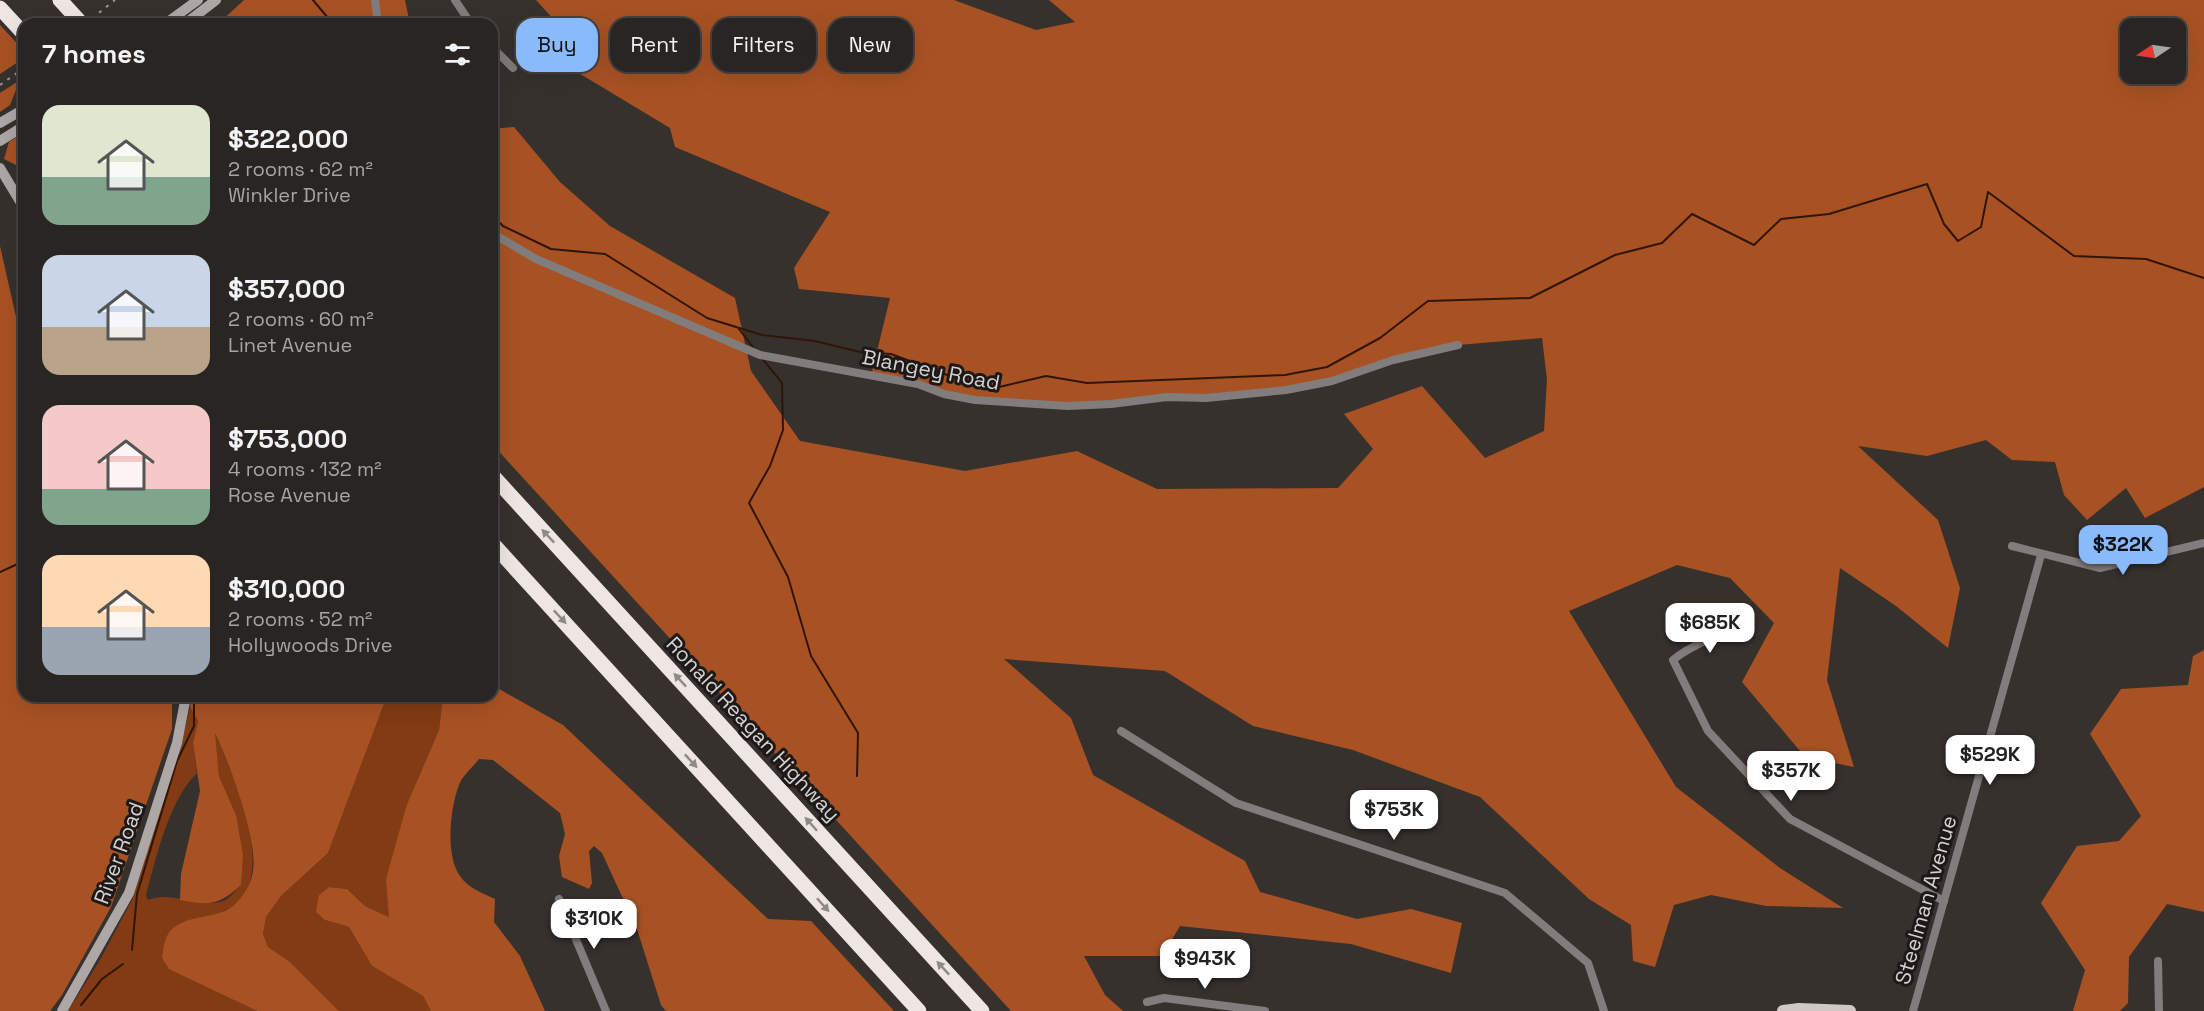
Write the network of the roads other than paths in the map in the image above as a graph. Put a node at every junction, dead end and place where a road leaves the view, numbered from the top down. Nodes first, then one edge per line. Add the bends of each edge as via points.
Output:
1 (60, 0) edge
2 (198, 0) edge
3 (216, 0) edge
4 (375, 0) edge
5 (455, 0) edge
6 (0, 8) edge
7 (76, 18) edge
8 (173, 18) edge
9 (193, 18) edge
10 (377, 18) edge
11 (467, 18) edge
12 (18, 28) edge
13 (498, 53) edge
14 (513, 68) dead end
15 (18, 112) edge
16 (0, 123) edge
17 (18, 130) edge
18 (0, 141) edge
19 (0, 168) edge
20 (18, 198) edge
21 (498, 237) edge
22 (1458, 345) dead end
23 (498, 481) edge
24 (2204, 543) edge
25 (2012, 546) dead end
26 (498, 550) edge
27 (2041, 555) junction
28 (1745, 631) dead end
29 (185, 702) edge
30 (1121, 730) dead end
31 (559, 900) dead end
32 (1944, 901) junction
33 (2158, 961) dead end
34 (1147, 1002) dead end
35 (62, 1011) edge
36 (606, 1011) edge
37 (919, 1011) edge
38 (982, 1011) edge
39 (1264, 1011) edge
40 (1604, 1011) edge
41 (1783, 1011) edge
42 (1850, 1011) edge
43 (1913, 1011) edge
44 (2159, 1011) edge

1 - 7 highway
2 - 8 street
3 - 9 street
4 - 10 street
5 - 11 street
6 - 12 highway
13 - 14 street
15 - 16 street
17 - 18 street
19 - 20 street
21 - 22 street, Blangey Road via 536,259 760,356 918,384 975,400 1090,405 1286,390
38 -> 23 highway, Ronald Reagan Highway
24 - 27 street via 2100,568
25 - 27 street
26 -> 37 highway
27 - 32 street, Steelman Avenue
28 - 32 street via 1727,632 1673,660 1708,731 1790,819
29 - 35 street, River Road via 177,742 129,893
30 - 40 street via 1236,803 1506,893 1588,963
31 - 36 street
32 - 43 street, Steelman Avenue
33 - 44 street
34 - 39 street via 1164,998
41 - 42 main road

